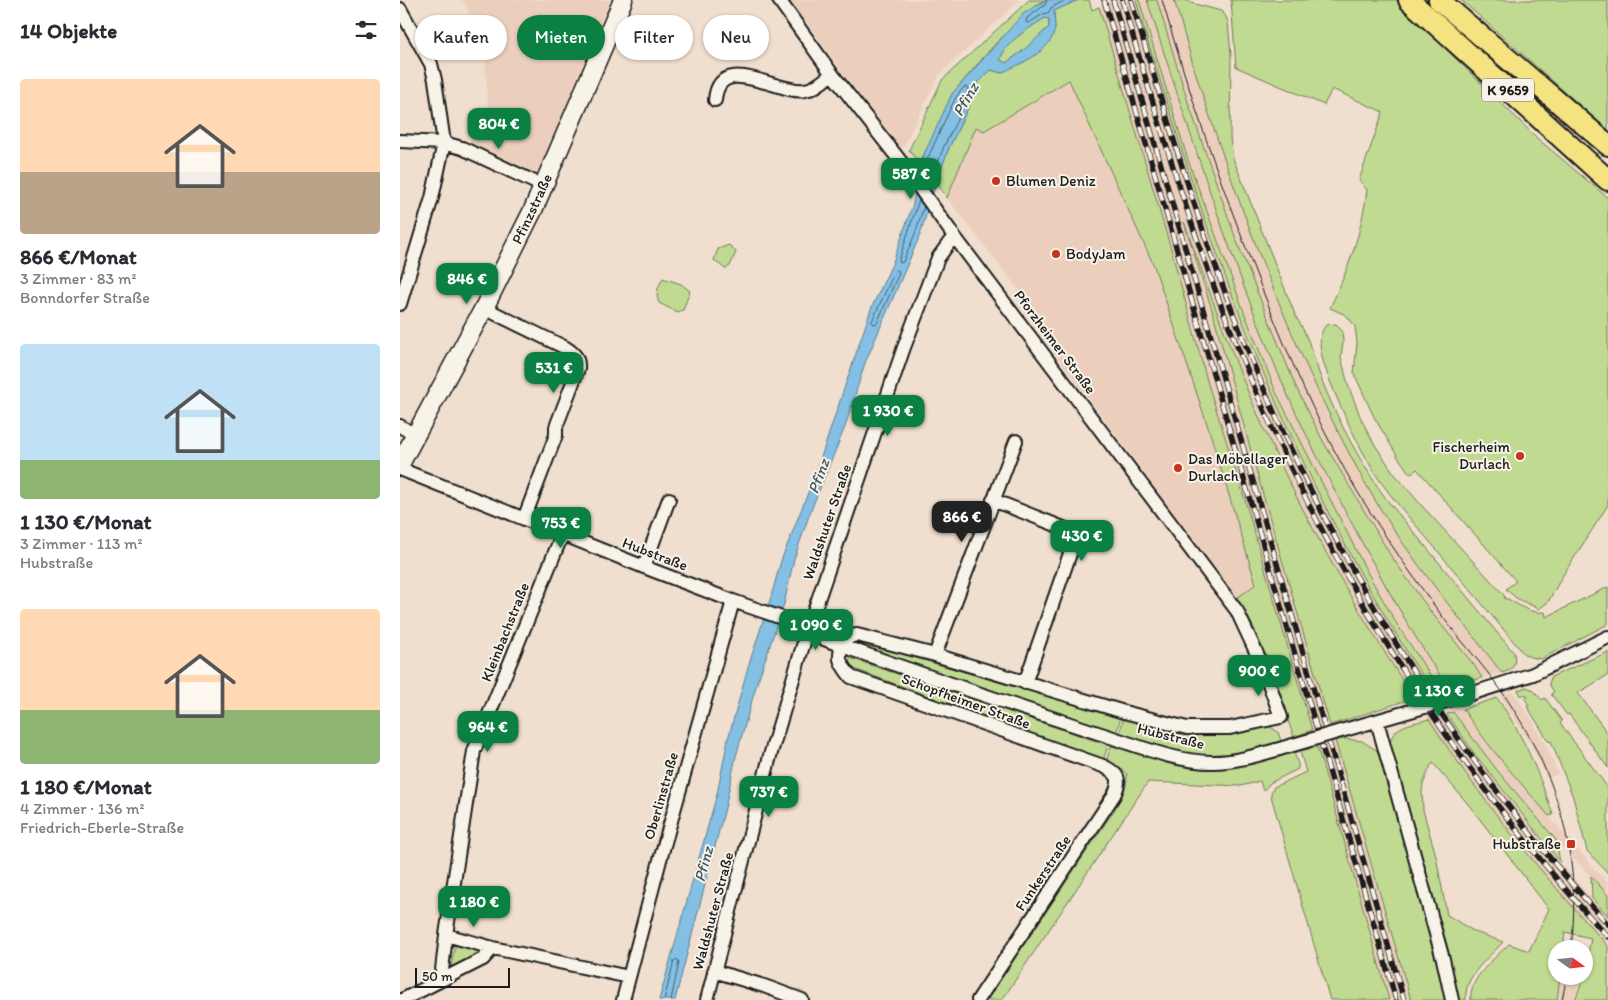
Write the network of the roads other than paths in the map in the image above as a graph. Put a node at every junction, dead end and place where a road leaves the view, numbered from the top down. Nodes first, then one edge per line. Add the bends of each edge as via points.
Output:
1 (623, 0) edge
2 (779, 0) edge
3 (1409, 0) edge
4 (1439, 0) edge
5 (400, 9) edge
6 (832, 74) junction
7 (716, 100) dead end
8 (400, 141) edge
9 (444, 143) junction
10 (1608, 145) edge
11 (1608, 180) edge
12 (543, 186) junction
13 (954, 236) junction
14 (400, 304) edge
15 (484, 308) junction
16 (400, 426) edge
17 (415, 435) junction
18 (1016, 441) dead end
19 (400, 464) edge
20 (400, 469) edge
21 (669, 499) dead end
22 (993, 500) junction
23 (524, 519) junction
24 (562, 535) junction
25 (644, 567) junction
26 (733, 601) junction
27 (808, 629) junction
28 (1608, 637) edge
29 (842, 646) junction
30 (935, 655) junction
31 (1025, 683) junction
32 (1282, 716) joint
33 (1377, 721) junction
34 (1103, 766) joint
35 (446, 935) junction
36 (494, 948) junction
37 (714, 972) junction
38 (629, 977) junction
39 (441, 979) junction
40 (402, 1000) edge
41 (623, 1000) edge
42 (708, 1000) edge
43 (802, 1000) edge
44 (978, 1000) edge
45 (1452, 1000) edge

1 - 12 main road, Pfinzstraße
2 - 6 street, Pforzheimer Straße
3 - 11 main road, K 9659
4 - 10 main road, K 9659
5 - 9 street via 431,64
6 - 7 street via 804,91 736,76 721,84
6 - 13 street, Pforzheimer Straße
8 - 9 street
9 - 12 street via 462,148
9 - 14 street via 432,198
12 - 15 main road, Pfinzstraße
13 - 27 street, Waldshuter Straße via 938,258 903,350
13 - 32 street, Pforzheimer Straße via 1237,611
15 - 17 main road, Pfinzstraße
15 - 23 street via 566,348 579,363
16 - 17 street
17 - 19 main road, Pfinzstraße
18 - 22 street
20 - 23 street, Hubstraße
21 - 25 street
22 - 30 street
22 - 31 street via 1071,531 1074,542
23 - 24 street, Hubstraße
24 - 25 street, Hubstraße
24 - 35 street, Kleinbachstraße via 474,751
25 - 26 street, Hubstraße
26 - 27 street, Hubstraße
26 - 38 street, Oberlinstraße
27 - 29 street, Hubstraße via 820,638
27 - 37 street, Waldshuter Straße via 770,756
28 - 33 street, Hubstraße, bridge via 1533,674
29 - 30 street, Hubstraße via 851,635 858,635
29 - 33 street, Hubstraße, bridge via 1170,756 1211,762 1241,760
29 - 34 street, Schopfheimer Straße via 840,660 851,676
30 - 31 street, Hubstraße
31 - 32 street, Hubstraße via 1188,728 1230,728
33 - 45 street
34 - 44 street, Funkerstraße via 1113,771 1118,778 1118,786
35 - 36 street
35 - 39 street, Kleinbachstraße
36 - 38 street
36 - 39 street via 483,959
37 - 42 street, Waldshuter Straße
37 - 43 street
38 - 41 street, Oberlinstraße
39 - 40 street

